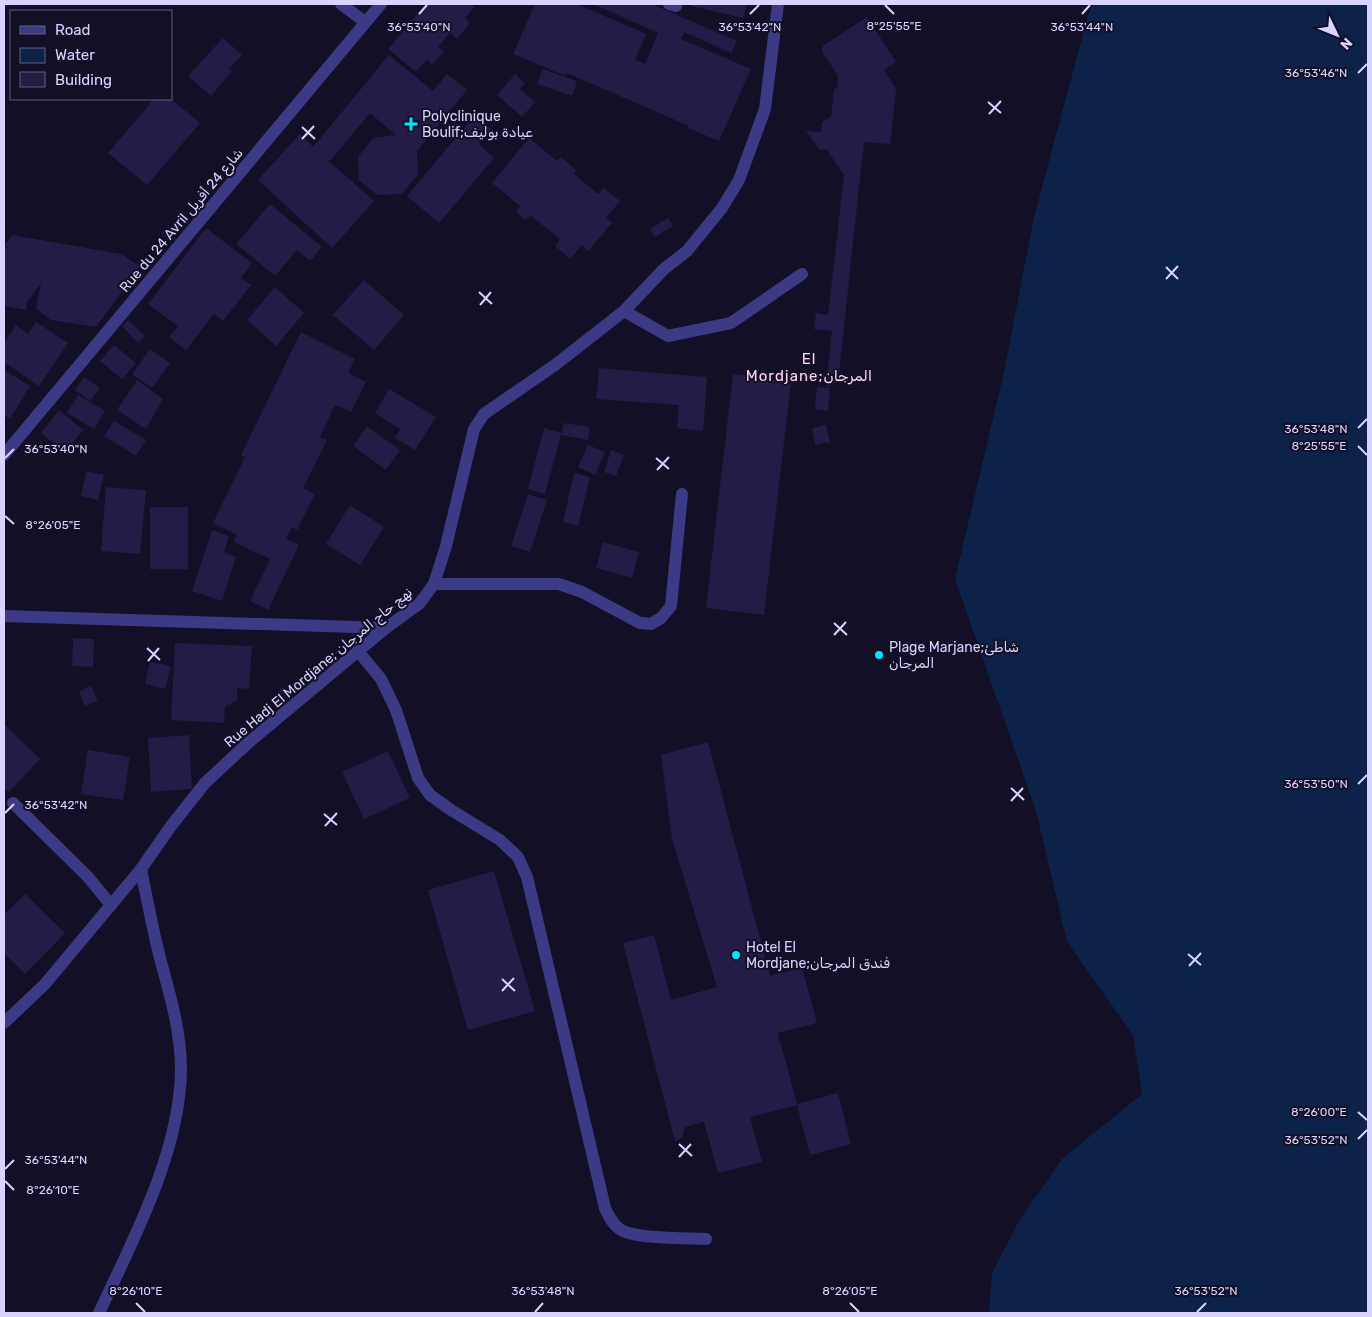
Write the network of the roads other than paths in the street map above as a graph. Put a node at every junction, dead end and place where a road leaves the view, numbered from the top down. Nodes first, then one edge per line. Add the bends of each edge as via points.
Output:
1 (341, 4) edge
2 (381, 4) edge
3 (778, 4) edge
4 (365, 22) junction
5 (802, 274) dead end
6 (624, 311) junction
7 (4, 455) edge
8 (682, 494) dead end
9 (434, 584) junction
10 (4, 616) edge
11 (386, 628) junction
12 (358, 652) junction
13 (13, 803) dead end
14 (141, 869) junction
15 (111, 905) junction
16 (4, 1023) edge
17 (706, 1239) dead end
18 (99, 1313) edge

1 - 4 street
2 - 4 street, Rue du 24 Avril شارع 24 أفريل
3 - 6 street, Rue Hadj El Mordjane; نهج حاج المرجان via 765,109 739,180 722,208 687,251 664,269
4 - 7 street, Rue du 24 Avril شارع 24 أفريل
5 - 6 street via 731,323 668,336
6 - 9 street, Rue Hadj El Mordjane; نهج حاج المرجان via 555,365 484,414 474,429
8 - 9 street via 671,606 651,624 640,623 582,592 559,584
9 - 11 street, Rue Hadj El Mordjane; نهج حاج المرجان via 419,604
10 - 11 street
11 - 12 street, Rue Hadj El Mordjane; نهج حاج المرجان
12 - 14 street, Rue Hadj El Mordjane; نهج حاج المرجان via 205,783
12 - 17 street via 381,679 396,710 418,778 430,795 500,840 518,857 527,877 605,1208 613,1223 622,1231 642,1235
13 - 15 street via 88,877
14 - 15 street, Rue Hadj El Mordjane; نهج حاج المرجان
14 - 18 street via 171,997 181,1070 177,1107 161,1171 131,1246
15 - 16 street, Rue Hadj El Mordjane; نهج حاج المرجان via 44,984

